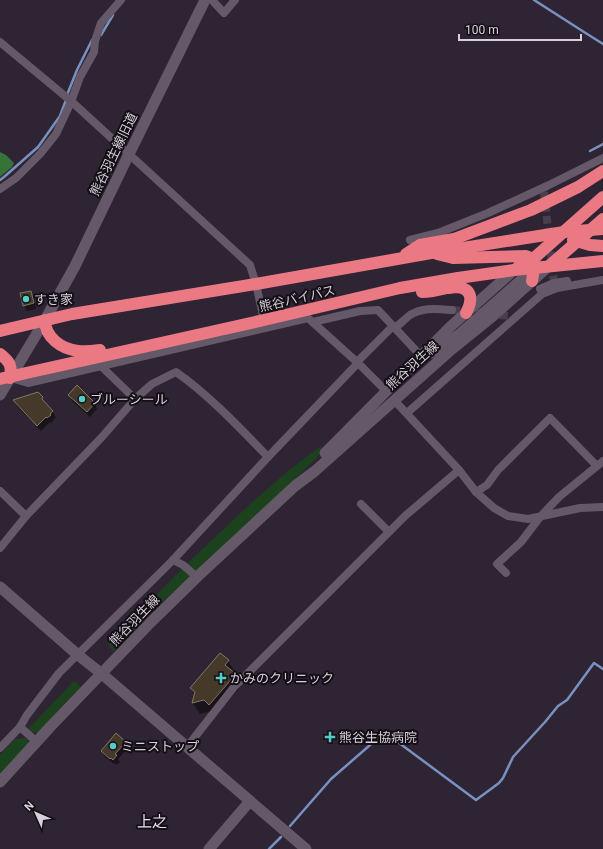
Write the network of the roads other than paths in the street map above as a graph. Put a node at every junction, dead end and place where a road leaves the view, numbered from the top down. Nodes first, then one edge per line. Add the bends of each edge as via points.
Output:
1 (121, 0) edge
2 (205, 0) edge
3 (212, 0) edge
4 (235, 0) edge
5 (0, 42) edge
6 (71, 101) junction
7 (129, 154) junction
8 (603, 158) edge
9 (603, 163) edge
10 (603, 171) edge
11 (0, 189) edge
12 (603, 197) edge
13 (488, 213) junction
14 (603, 219) edge
15 (603, 229) edge
16 (590, 230) junction
17 (564, 232) junction
18 (410, 240) dead end
19 (577, 242) junction
20 (603, 246) edge
21 (431, 253) junction
22 (400, 258) junction
23 (603, 261) edge
24 (533, 264) junction
25 (550, 266) junction
26 (514, 270) junction
27 (603, 275) edge
28 (603, 280) edge
29 (532, 281) junction
30 (256, 284) junction
31 (400, 288) junction
32 (452, 310) tunnel mouth
33 (466, 313) junction
34 (45, 320) junction
35 (264, 320) junction
36 (313, 322) junction
37 (394, 327) junction
38 (0, 331) edge
39 (142, 347) junction
40 (0, 354) edge
41 (421, 356) junction
42 (357, 363) junction
43 (101, 366) junction
44 (409, 368) junction
45 (5, 378) edge
46 (444, 380) junction
47 (386, 391) junction
48 (0, 395) edge
49 (135, 399) junction
50 (394, 400) junction
51 (407, 413) junction
52 (268, 457) junction
53 (600, 463) edge
54 (459, 470) junction
55 (295, 486) junction
56 (0, 491) edge
57 (476, 492) junction
58 (361, 504) dead end
59 (603, 506) edge
60 (26, 516) junction
61 (540, 517) junction
62 (389, 532) junction
63 (0, 548) edge
64 (173, 560) junction
65 (506, 573) dead end
66 (197, 576) junction
67 (0, 587) edge
68 (78, 655) junction
69 (102, 674) junction
70 (20, 727) junction
71 (37, 742) junction
72 (187, 747) junction
73 (0, 748) edge
74 (0, 782) edge
75 (250, 801) junction
76 (209, 849) edge
77 (306, 849) edge

1 - 6 street via 101,22 94,52
2 - 7 main road, 熊谷羽生線旧道
3 - 4 street via 224,13
5 - 6 street
6 - 7 street
6 - 11 street via 56,134 40,154 16,178
7 - 30 street via 250,265
7 - 34 main road, 熊谷羽生線旧道 via 75,266
8 - 13 street
9 - 13 street via 495,215
10 - 22 highway via 578,187 531,210 454,239 420,245
12 - 17 highway
13 - 18 street via 438,233
14 - 16 highway
15 - 16 highway, 熊谷バイパス
16 - 17 highway, 熊谷バイパス
16 - 19 highway
17 - 19 highway
17 - 21 highway, 熊谷バイパス
17 - 24 highway
19 - 20 highway
19 - 25 highway
21 - 22 highway, 熊谷バイパス
21 - 24 highway via 452,258 526,256
22 - 30 highway, 熊谷バイパス
23 - 25 highway
24 - 25 highway
24 - 26 highway
24 - 29 highway
24 - 44 main road via 461,333
25 - 29 main road, 熊谷羽生線
26 - 31 highway, 熊谷バイパス
26 - 33 main road, 熊谷羽生線
27 - 46 street via 554,283 539,290 458,361
28 - 46 street via 558,288 542,294
29 - 50 main road, 熊谷羽生線
30 - 34 highway, 熊谷バイパス
30 - 35 street
31 - 33 highway via 423,292 456,287 463,289 468,292 471,300
31 - 35 highway, 熊谷バイパス
32 - 37 street via 420,310
33 - 41 main road, 熊谷羽生線
34 - 38 highway, 熊谷バイパス
34 - 39 highway via 46,330 51,337 68,349 85,351
34 - 45 main road
35 - 39 highway, 熊谷バイパス
36 - 37 street via 360,311 378,310
36 - 42 street
36 - 43 street via 308,318
37 - 41 street
37 - 42 street
39 - 45 highway, 熊谷バイパス
40 - 45 highway via 9,362 11,368
41 - 44 main road, 熊谷羽生線
42 - 47 street
42 - 52 street
43 - 45 street via 28,383
43 - 49 street
44 - 47 main road, 熊谷羽生線
45 - 48 main road
46 - 51 street
47 - 55 main road, 熊谷羽生線
49 - 52 street via 152,384 176,372 192,383
49 - 60 street
50 - 51 street
50 - 55 main road, 熊谷羽生線
51 - 54 street
52 - 64 street
53 - 57 street via 550,418 498,470 487,485
53 - 61 street
54 - 57 street
54 - 62 street
55 - 66 main road, 熊谷羽生線
56 - 60 street
57 - 61 street via 508,516 528,519
58 - 62 street
59 - 61 street
60 - 63 street
61 - 65 street via 521,542 497,564
62 - 72 street via 234,687
64 - 66 street
64 - 68 street
66 - 69 main road, 熊谷羽生線
67 - 68 main road
68 - 69 main road
68 - 70 street via 59,673
69 - 71 main road, 熊谷羽生線
69 - 72 main road
70 - 71 street
70 - 73 street
71 - 74 main road, 熊谷羽生線
72 - 75 main road
75 - 76 main road
75 - 77 main road

